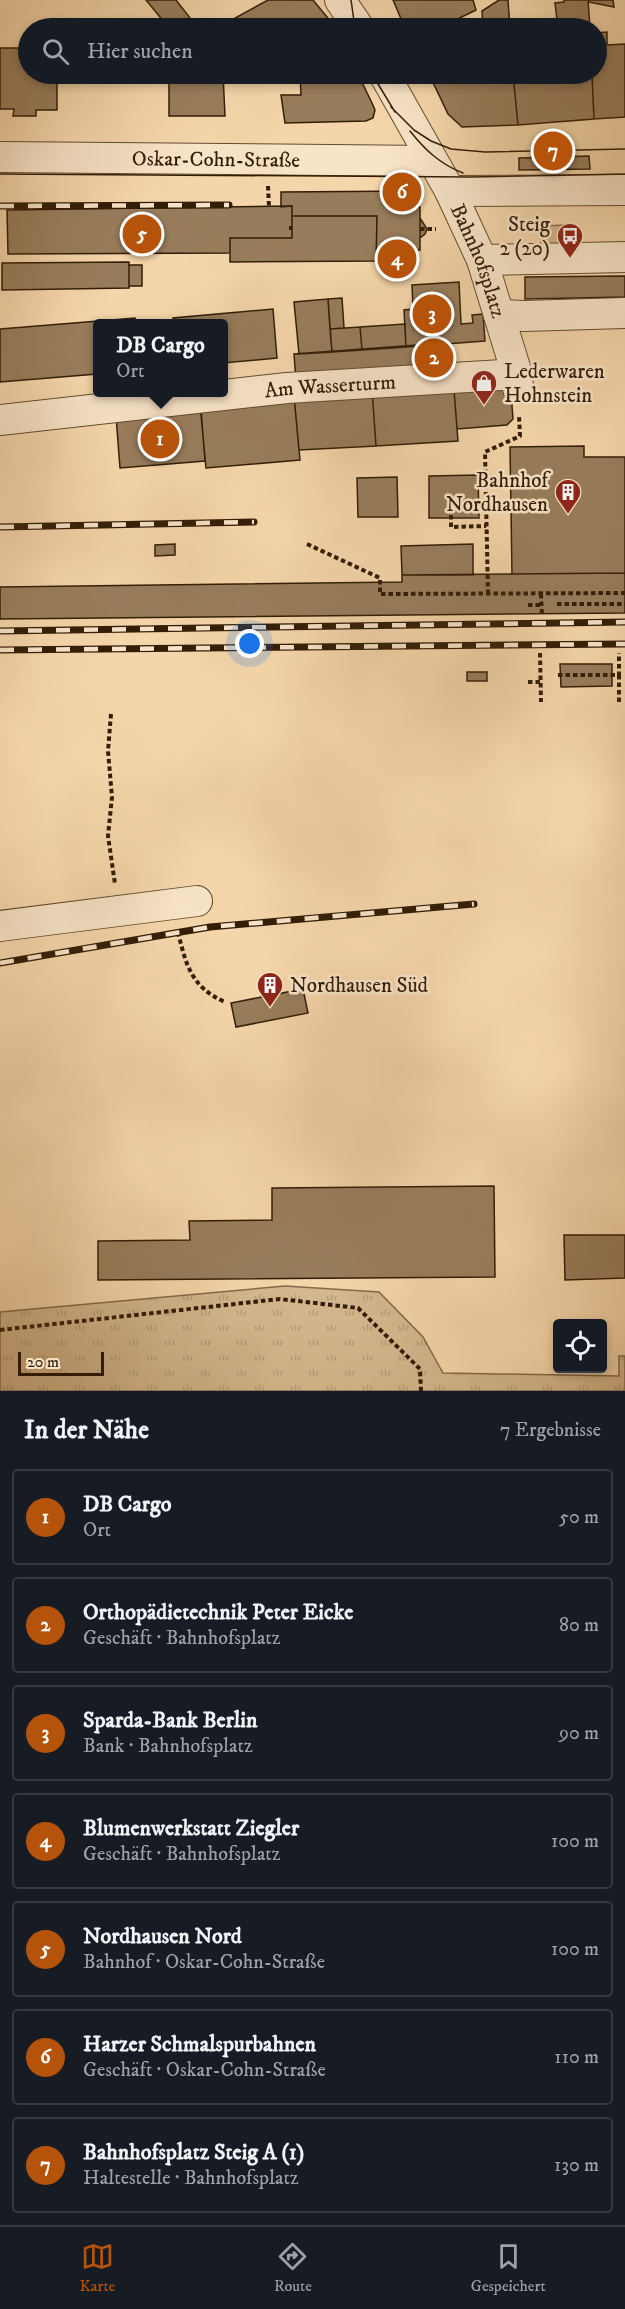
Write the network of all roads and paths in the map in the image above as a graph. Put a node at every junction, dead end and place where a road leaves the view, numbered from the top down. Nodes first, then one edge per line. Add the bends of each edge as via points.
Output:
1 (390, 84) edge
2 (0, 157) edge
3 (432, 161) junction
4 (625, 190) edge
5 (450, 191) junction
6 (420, 229) dead end
7 (426, 229) dead end
8 (625, 257) edge
9 (482, 260) junction
10 (625, 313) edge
11 (499, 315) junction
12 (518, 381) junction
13 (228, 395) edge
14 (206, 397) edge
15 (0, 420) edge
16 (451, 500) dead end
17 (486, 526) junction
18 (307, 544) dead end
19 (625, 593) edge
20 (488, 594) junction
21 (541, 594) junction
22 (557, 604) dead end
23 (625, 604) edge
24 (528, 605) dead end
25 (541, 605) junction
26 (542, 616) dead end
27 (540, 653) dead end
28 (619, 653) dead end
29 (558, 675) dead end
30 (619, 675) junction
31 (528, 682) dead end
32 (541, 682) junction
33 (541, 702) dead end
34 (619, 702) dead end
35 (111, 714) dead end
36 (197, 901) dead end
37 (117, 912) junction
38 (0, 926) edge
39 (186, 965) dead end
40 (225, 1002) dead end
41 (0, 1330) edge
42 (421, 1391) edge

1 - 3 street, Bahnhofsplatz
2 - 3 street, Oskar-Cohn-Straße
3 - 5 street, Bahnhofsplatz
4 - 5 street, Bahnhofsplatz
5 - 9 street, Bahnhofsplatz
6 - 7 path
8 - 9 street
9 - 11 street, Bahnhofsplatz
10 - 11 street, Bahnhofsplatz
11 - 12 street
12 - 13 street, Am Wasserturm via 287,388
12 - 17 path via 520,436 485,452
14 - 15 street, Am Wasserturm
16 - 17 path via 451,527
17 - 20 path
18 - 20 path via 380,578 380,594
19 - 21 path
20 - 21 path
21 - 25 path
22 - 23 path
24 - 25 path
25 - 26 path
27 - 32 path
28 - 30 path
29 - 30 path
30 - 34 path
31 - 32 path
32 - 33 path
35 - 37 path via 108,750 112,797 108,836
36 - 37 street
37 - 38 street
39 - 40 path via 193,978
41 - 42 path via 280,1299 358,1308 420,1368

